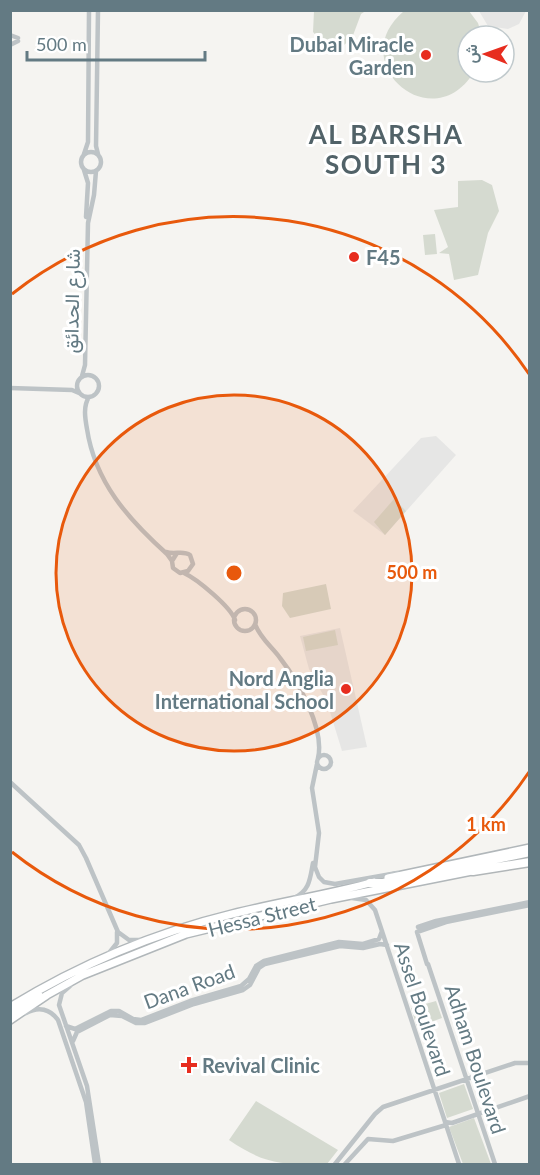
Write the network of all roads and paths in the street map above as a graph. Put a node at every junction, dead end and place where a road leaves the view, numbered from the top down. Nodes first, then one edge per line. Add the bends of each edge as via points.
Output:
1 (89, 10) edge
2 (98, 10) edge
3 (10, 35) edge
4 (10, 45) edge
5 (84, 154) junction
6 (98, 154) junction
7 (84, 170) junction
8 (96, 171) junction
9 (87, 238) junction
10 (85, 365) junction
11 (90, 375) junction
12 (82, 376) junction
13 (77, 384) junction
14 (10, 388) edge
15 (58, 389) junction
16 (80, 394) junction
17 (89, 397) junction
18 (86, 420) junction
19 (164, 551) junction
20 (177, 553) junction
21 (172, 561) junction
22 (191, 568) junction
23 (184, 573) junction
24 (196, 581) junction
25 (227, 608) junction
26 (240, 611) junction
27 (235, 620) junction
28 (255, 624) junction
29 (247, 631) junction
30 (260, 635) junction
31 (319, 746) junction
32 (326, 755) junction
33 (317, 761) junction
34 (322, 769) junction
35 (313, 777) junction
36 (10, 783) edge
37 (530, 848) edge
38 (318, 849) junction
39 (530, 852) edge
40 (530, 860) edge
41 (473, 871) joint
42 (405, 874) junction
43 (370, 883) junction
44 (331, 899) junction
45 (530, 904) edge
46 (251, 910) junction
47 (117, 929) junction
48 (382, 932) junction
49 (146, 940) junction
50 (387, 945) junction
51 (102, 962) junction
52 (83, 975) junction
53 (10, 1007) edge
54 (10, 1013) edge
55 (10, 1020) edge
56 (93, 1022) junction
57 (66, 1026) junction
58 (73, 1041) junction
59 (418, 1041) junction
60 (416, 1047) dead end
61 (530, 1063) edge
62 (75, 1066) junction
63 (467, 1079) junction
64 (87, 1086) junction
65 (434, 1090) junction
66 (530, 1096) edge
67 (92, 1108) junction
68 (478, 1114) junction
69 (98, 1117) dead end
70 (445, 1124) junction
71 (97, 1164) edge
72 (335, 1164) edge
73 (345, 1164) edge
74 (459, 1164) edge
75 (495, 1164) edge

1 - 5 street
2 - 6 street
3 - 4 street via 18,40
5 - 6 street
5 - 7 street
6 - 8 street via 101,164
7 - 8 street
7 - 9 street, شارع الحدائق via 88,183
8 - 9 street, شارع الحدائق
9 - 10 street, شارع الحدائق
10 - 11 street
10 - 12 street
11 - 12 street
11 - 17 street via 97,379 99,387
12 - 13 street
13 - 15 street
13 - 16 street
14 - 15 street
15 - 16 street
16 - 17 street
16 - 18 street
17 - 18 street via 85,404
18 - 19 street via 95,460 112,496
19 - 20 street
19 - 21 street
20 - 21 street
20 - 22 street via 190,555
21 - 23 street via 175,571
22 - 23 street
22 - 24 street
23 - 24 street
24 - 25 street
25 - 26 street
25 - 27 street
26 - 27 street
26 - 28 street via 252,612
27 - 29 street via 239,629
28 - 29 street
28 - 30 street
29 - 30 street
30 - 31 street via 298,685 313,718
31 - 32 street
31 - 33 street
32 - 33 street
32 - 34 street via 330,764
33 - 34 street
33 - 35 street
34 - 35 street
35 - 38 street
36 - 47 street via 82,850
37 - 42 main road, Hessa Street
38 - 42 street via 316,870 328,883
38 - 46 street via 303,893
39 - 43 highway
40 - 41 highway
41 - 44 main road, Hessa Street
42 - 43 main road, Hessa Street
43 - 46 main road, Hessa Street
44 - 48 street, Assel Boulevard via 366,900 373,906
44 - 51 main road, Hessa Street via 186,934
45 - 63 street, Adham Boulevard via 418,930
46 - 49 main road, Hessa Street
47 - 49 street via 129,940
47 - 51 street via 116,946
48 - 50 street, Assel Boulevard
48 - 56 street, Dana Road via 379,939 366,944 339,942 264,961 244,985 145,1019 137,1020 115,1011
49 - 51 main road, Hessa Street
50 - 56 street, Dana Road via 340,946 265,964 243,990 145,1023 114,1015
50 - 59 street, Assel Boulevard
51 - 52 main road, Hessa Street
51 - 53 main road, Hessa Street via 43,987
51 - 54 main road
52 - 55 main road, Hessa Street
52 - 57 street via 60,997
55 - 62 street via 36,1009 53,1014
56 - 57 street, Dana Road via 75,1029
56 - 58 street, Dana Road via 77,1032
57 - 58 street
58 - 64 street
59 - 60 street
59 - 65 street, Assel Boulevard
61 - 63 street via 515,1063
62 - 64 street
62 - 71 street
63 - 65 street
63 - 68 street, Adham Boulevard
64 - 67 street
65 - 70 street, Assel Boulevard
65 - 72 street via 380,1109
66 - 68 street
67 - 69 street
67 - 71 street
68 - 70 street
68 - 75 street, Adham Boulevard
70 - 73 street via 393,1141 368,1139
70 - 74 street, Assel Boulevard

